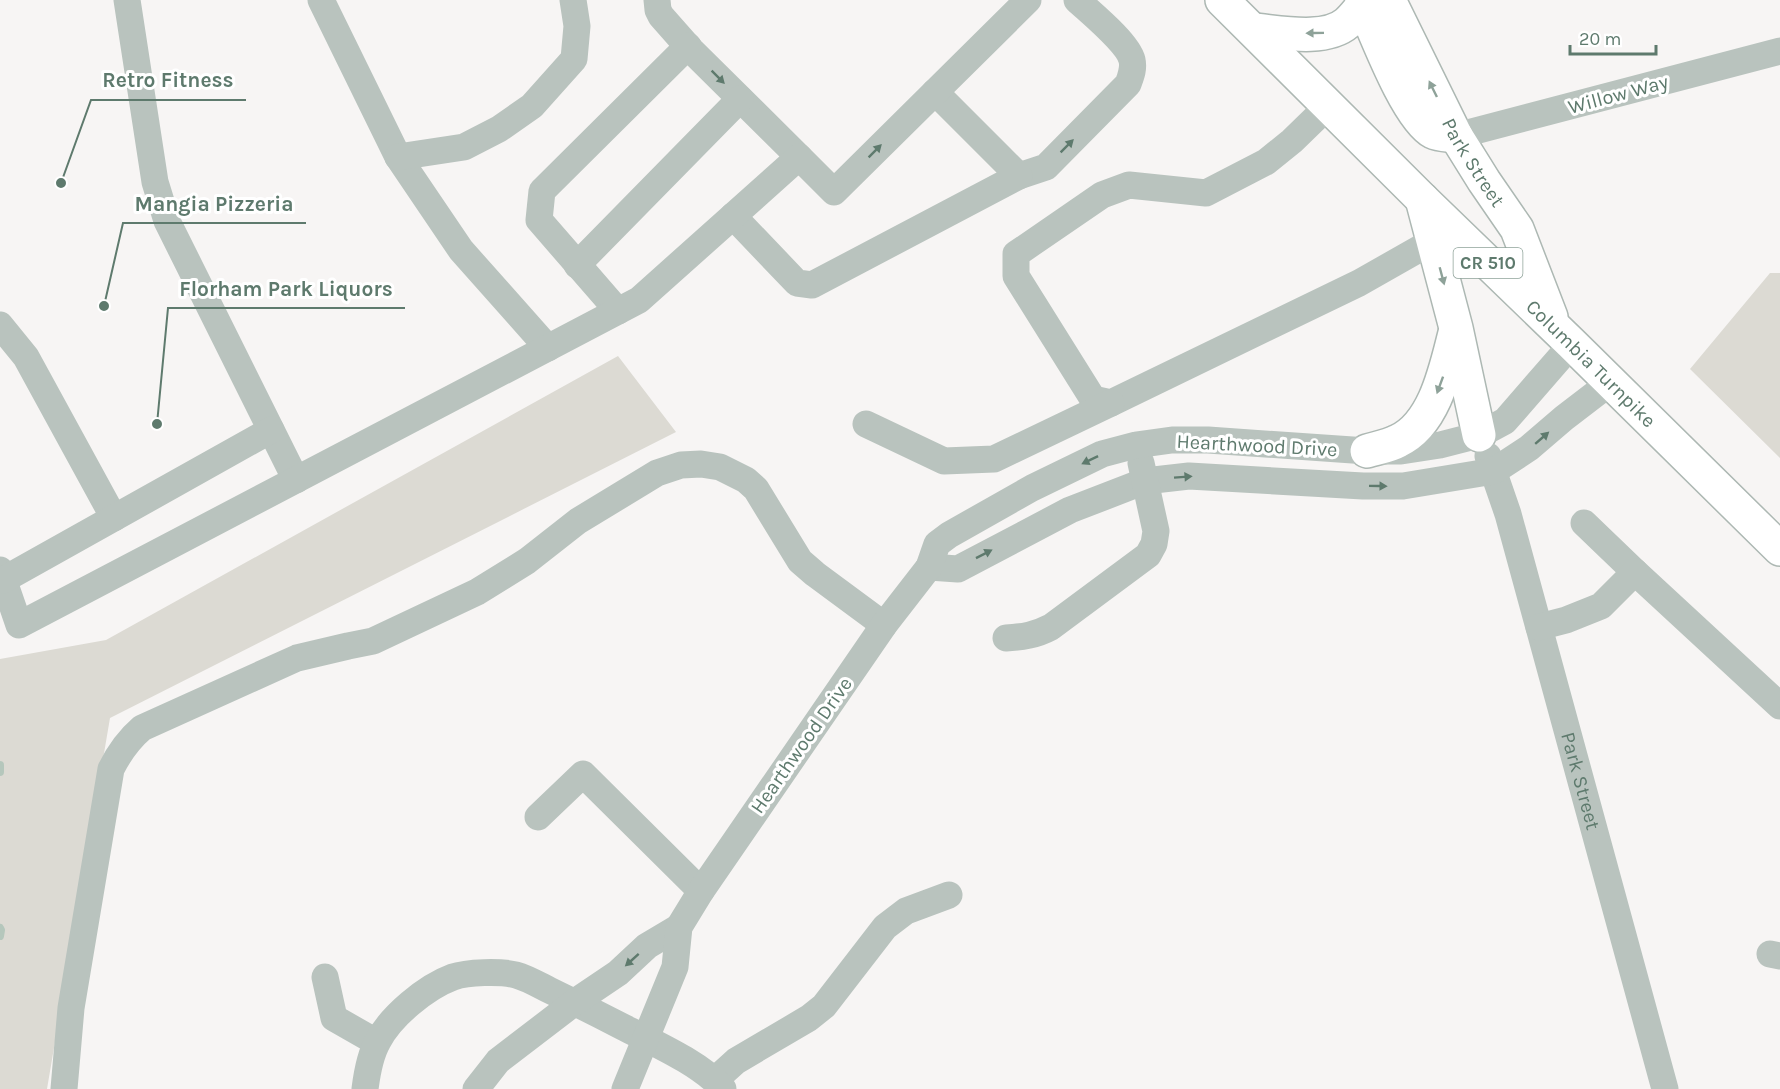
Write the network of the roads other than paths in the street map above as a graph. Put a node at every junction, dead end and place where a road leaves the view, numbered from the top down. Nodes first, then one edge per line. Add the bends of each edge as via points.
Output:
1 (127, 0) edge
2 (321, 0) edge
3 (573, 0) edge
4 (657, 0) edge
5 (1028, 0) edge
6 (1077, 0) edge
7 (1222, 0) edge
8 (1371, 2) edge
9 (1253, 30) junction
10 (688, 46) junction
11 (1780, 51) edge
12 (935, 92) junction
13 (740, 99) junction
14 (1328, 106) junction
15 (1456, 136) junction
16 (398, 157) junction
17 (799, 157) junction
18 (1019, 176) junction
19 (1422, 199) junction
20 (733, 216) junction
21 (1433, 240) junction
22 (577, 265) junction
23 (618, 311) junction
24 (0, 325) edge
25 (1456, 328) junction
26 (1563, 335) junction
27 (548, 348) junction
28 (1611, 382) junction
29 (1111, 403) junction
30 (866, 424) dead end
31 (271, 430) junction
32 (1479, 435) junction
33 (1136, 444) junction
34 (1367, 451) junction
35 (1494, 471) junction
36 (296, 480) junction
37 (1145, 481) junction
38 (114, 518) junction
39 (1584, 523) dead end
40 (1780, 549) edge
41 (929, 567) junction
42 (1635, 572) junction
43 (2, 575) edge
44 (884, 625) junction
45 (1539, 627) junction
46 (1006, 638) dead end
47 (1780, 706) edge
48 (538, 817) dead end
49 (701, 891) junction
50 (949, 895) dead end
51 (679, 927) junction
52 (325, 977) dead end
53 (575, 1002) junction
54 (646, 1039) junction
55 (376, 1042) junction
56 (719, 1085) edge
57 (64, 1089) edge
58 (365, 1089) edge
59 (476, 1089) edge
60 (625, 1089) edge
61 (1665, 1089) edge

1 - 31 street via 155,182 167,220
2 - 16 street
3 - 16 street via 577,26 574,59 532,106 464,147
4 - 10 street via 661,16
5 - 12 street
18 -> 6 street via 1046,167 1128,84 1132,74 1127,49
7 - 9 main road, Columbia Turnpike / CR 510
8 -> 9 main road via 1329,33
8 - 15 main road, Park Street
9 - 14 main road, Columbia Turnpike / CR 510
10 -> 13 street
10 - 22 street via 542,191 539,220
11 - 15 street, Willow Way
17 -> 12 street via 834,192
12 - 18 street
13 - 17 street
13 - 22 street
14 - 19 main road, Columbia Turnpike / CR 510
14 - 29 street via 1266,162 1206,193 1128,185 1102,195 1016,254 1016,276 1093,399
15 - 26 main road, Park Street via 1517,228
16 - 27 street via 461,250
17 - 20 street
18 - 20 street via 812,285 797,283
19 - 21 main road
19 - 26 main road, Columbia Turnpike / CR 510
20 - 23 street via 639,300
21 -> 25 main road
21 - 29 street via 1359,283
22 - 23 street
23 - 27 street
24 - 38 street via 26,357
25 - 32 main road
25 -> 34 main road via 1442,384 1417,427 1400,441
26 - 28 main road, Columbia Turnpike / CR 510
26 - 32 street via 1505,421
27 - 36 street
35 -> 28 street
28 - 40 main road, Columbia Turnpike / CR 510
29 - 30 street via 994,459 944,461
31 - 36 street
31 - 38 street
32 - 34 street, Hearthwood Drive via 1401,452
32 - 35 street, Park Street
33 - 34 street, Hearthwood Drive via 1208,440
33 - 37 street
33 -> 41 street, Hearthwood Drive via 1102,454 960,527 937,544
37 -> 35 street, Hearthwood Drive via 1189,476 1403,486
35 - 45 street, Park Street
36 - 43 street via 19,625
41 -> 37 street, Hearthwood Drive via 957,569 1070,510
37 - 46 street via 1156,531 1148,555 1051,627 1036,634
38 - 43 street
39 - 42 street
41 - 44 street, Hearthwood Drive
42 - 45 street via 1601,606
42 - 47 street
44 - 49 street, Hearthwood Drive
44 - 57 street via 800,561 756,489 746,480 720,467 681,465 657,473 578,521 527,561 477,592 374,641 297,658 142,728 132,736 111,769 71,1008
45 - 61 street, Park Street
48 - 49 street via 583,774
49 - 51 street, Hearthwood Drive
50 - 56 street via 906,911 885,927 824,1006 736,1060
51 -> 53 street, Hearthwood Drive via 647,946 618,973
51 - 54 street, Hearthwood Drive via 675,967
52 - 55 street via 334,1018
53 - 54 street
53 - 55 street via 516,975 454,976 406,1007
53 - 59 street, Hearthwood Drive via 498,1061
54 - 56 street
54 - 60 street, Hearthwood Drive
55 - 58 street

